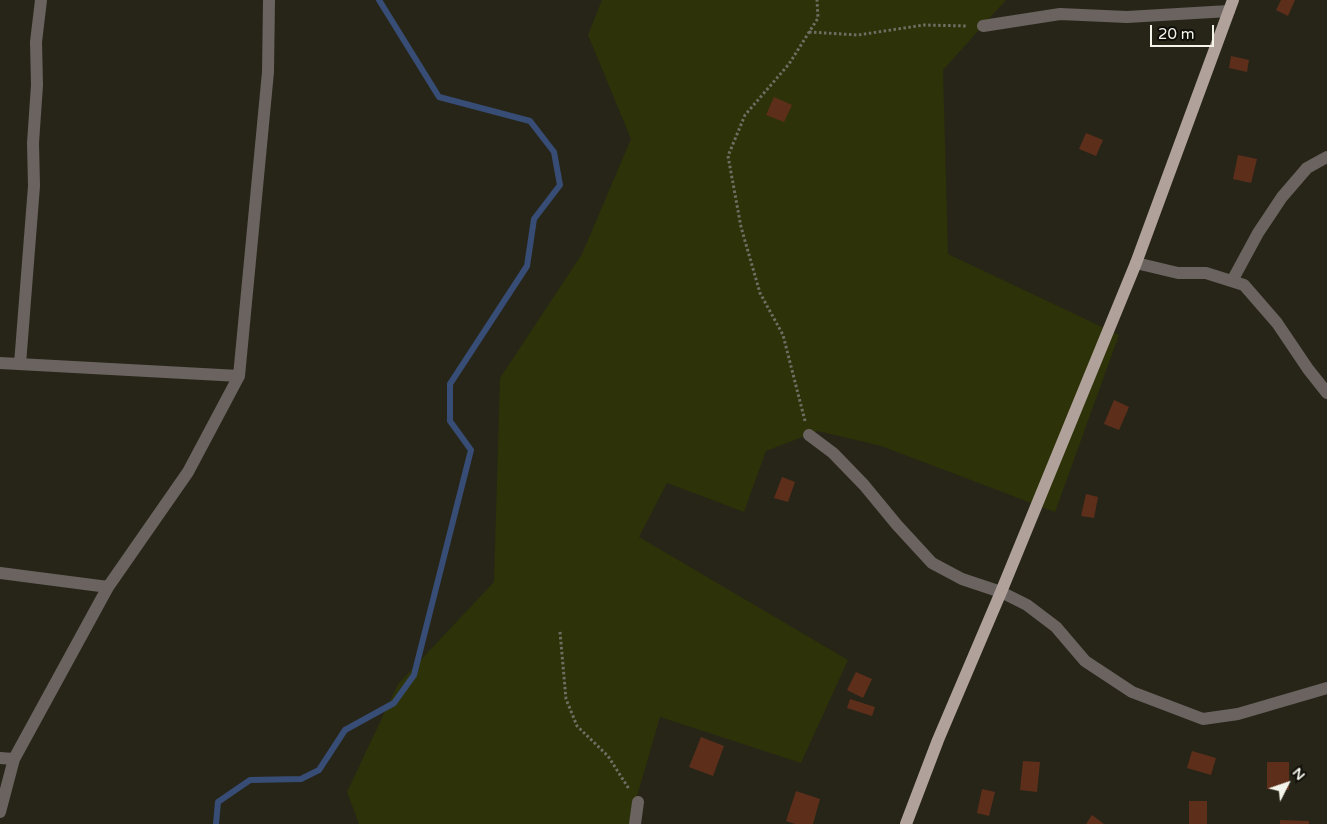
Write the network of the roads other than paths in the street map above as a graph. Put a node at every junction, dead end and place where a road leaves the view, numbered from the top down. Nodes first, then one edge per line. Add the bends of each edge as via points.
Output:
1 (41, 0) edge
2 (269, 0) edge
3 (1231, 5) edge
4 (983, 26) road end
5 (1327, 157) edge
6 (1136, 263) junction
7 (1232, 281) junction
8 (0, 363) edge
9 (20, 364) junction
10 (239, 376) junction
11 (1327, 393) edge
12 (809, 435) road end
13 (0, 573) edge
14 (108, 587) junction
15 (1001, 592) junction
16 (1327, 688) edge
17 (0, 758) edge
18 (14, 759) junction
19 (638, 802) road end
20 (0, 812) edge
21 (635, 824) edge
22 (906, 824) edge

1 - 9 street via 36,42 34,186
2 - 10 street via 268,72
3 - 4 street via 1127,17 1060,14
3 - 6 main road
5 - 7 street via 1307,168 1282,197
6 - 7 street via 1178,273 1206,273
6 - 15 main road
7 - 11 street via 1244,285 1277,323
8 - 9 street
9 - 10 street
10 - 14 street via 188,472
12 - 15 street via 833,453 864,485 932,563 962,579
13 - 14 street
14 - 18 street
15 - 16 street via 1027,605 1056,627 1085,661 1132,692 1203,719 1238,714
15 - 22 main road
17 - 18 street
18 - 20 street
19 - 21 street

